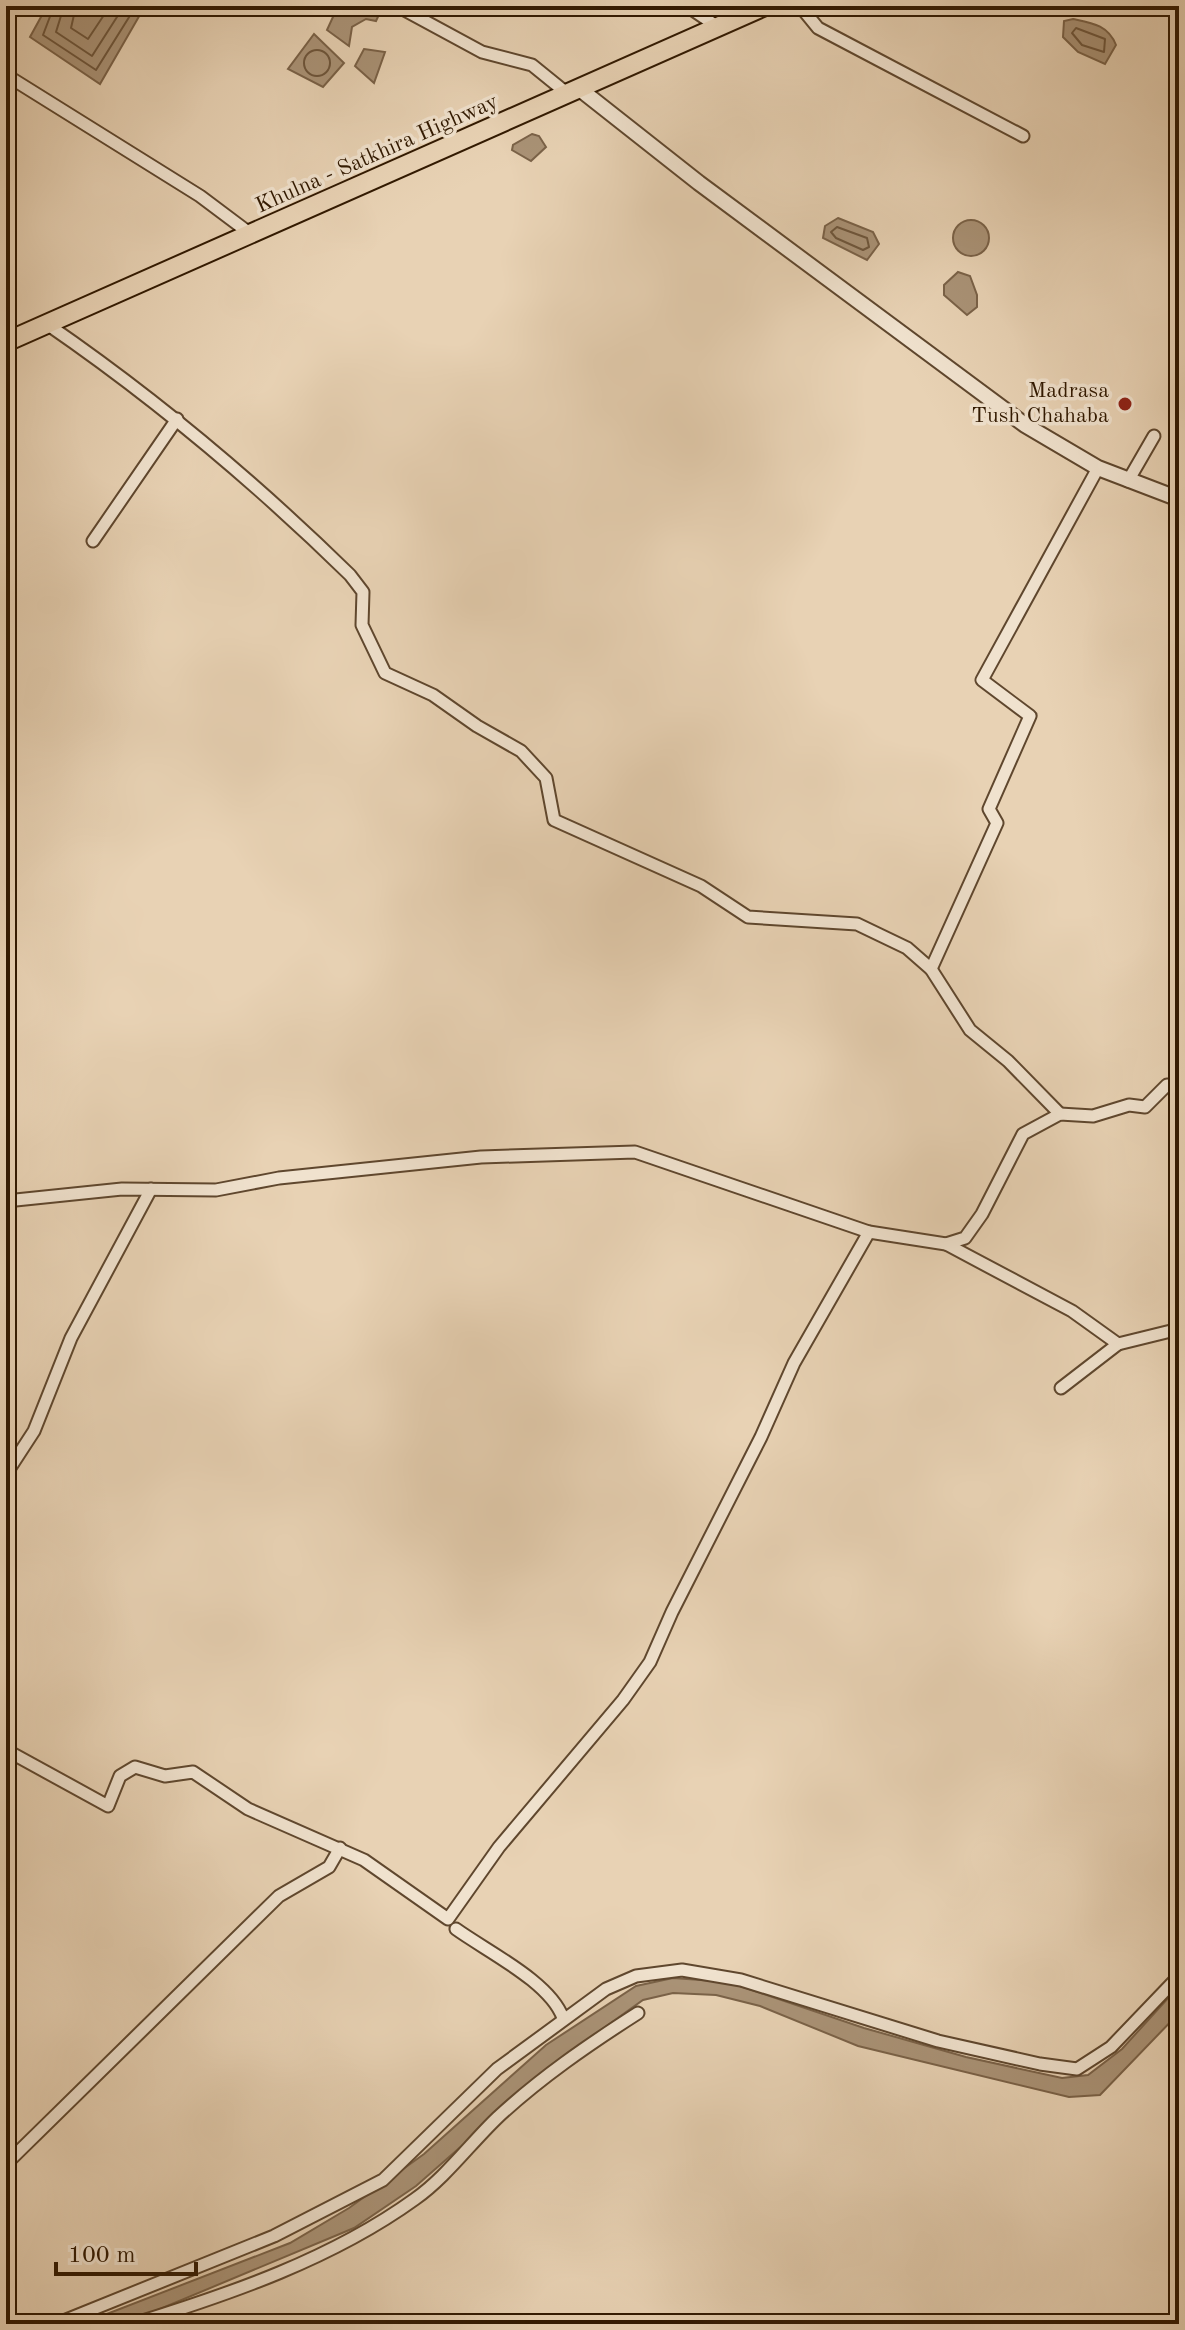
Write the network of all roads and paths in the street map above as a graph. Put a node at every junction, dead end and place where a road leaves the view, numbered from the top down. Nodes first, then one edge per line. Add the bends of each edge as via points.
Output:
1 (397, 6) edge
2 (687, 6) edge
3 (765, 6) edge
4 (800, 6) edge
5 (718, 27) junction
6 (6, 75) edge
7 (575, 92) junction
8 (1023, 136) dead end
9 (252, 235) junction
10 (47, 324) junction
11 (6, 342) edge
12 (177, 419) junction
13 (1154, 436) dead end
14 (1098, 468) junction
15 (1128, 481) junction
16 (1179, 490) edge
17 (1163, 491) junction
18 (1179, 499) edge
19 (93, 541) dead end
20 (931, 969) junction
21 (1179, 1086) edge
22 (1060, 1114) junction
23 (151, 1189) junction
24 (6, 1201) edge
25 (869, 1232) junction
26 (946, 1244) junction
27 (1179, 1329) edge
28 (1118, 1344) junction
29 (1061, 1388) dead end
30 (6, 1474) edge
31 (6, 1750) edge
32 (340, 1848) junction
33 (456, 1929) dead end
34 (1179, 1976) edge
35 (638, 2013) dead end
36 (563, 2018) junction
37 (6, 2164) edge
38 (56, 2324) edge
39 (133, 2324) edge

1 - 7 street via 482,52 532,65
2 - 5 street
3 - 5 highway, Khulna - Satkhira Highway
4 - 8 street via 818,28
5 - 7 highway, Khulna - Satkhira Highway
6 - 9 street via 200,196
7 - 9 highway, Khulna - Satkhira Highway
7 - 14 street via 942,360 980,394
9 - 10 highway, Khulna - Satkhira Highway
10 - 11 highway, Khulna - Satkhira Highway
10 - 12 street
12 - 19 street
12 - 20 street via 230,461 350,575 363,592 362,625 385,673 433,695 535,765 546,778 554,820 701,886 748,917 857,924 907,948
13 - 15 street
14 - 15 street
14 - 20 street via 982,680 1030,716 989,809 997,823
15 - 17 street
16 - 17 street
17 - 18 street
20 - 22 street via 970,1030
21 - 22 street via 1167,1085 1145,1107 1129,1105 1093,1116
22 - 26 street via 1023,1134 982,1214 965,1238
23 - 24 street
23 - 25 street via 216,1190 279,1178 481,1157 635,1152
23 - 30 street via 71,1338 34,1431
25 - 26 street
25 - 32 street via 794,1363 650,1662 499,1847 448,1919
26 - 28 street via 1072,1311
27 - 28 street
28 - 29 street
31 - 32 street via 108,1806 120,1776 135,1767 165,1776 193,1772 248,1809
32 - 37 street via 329,1867 279,1896
33 - 36 street via 543,1989 557,2002
34 - 36 street via 1111,2047 1077,2069 938,2041 741,1980 682,1970 636,1976
35 - 39 street via 541,2079 418,2198 380,2222 237,2290
36 - 38 street via 497,2069 383,2180 274,2236

